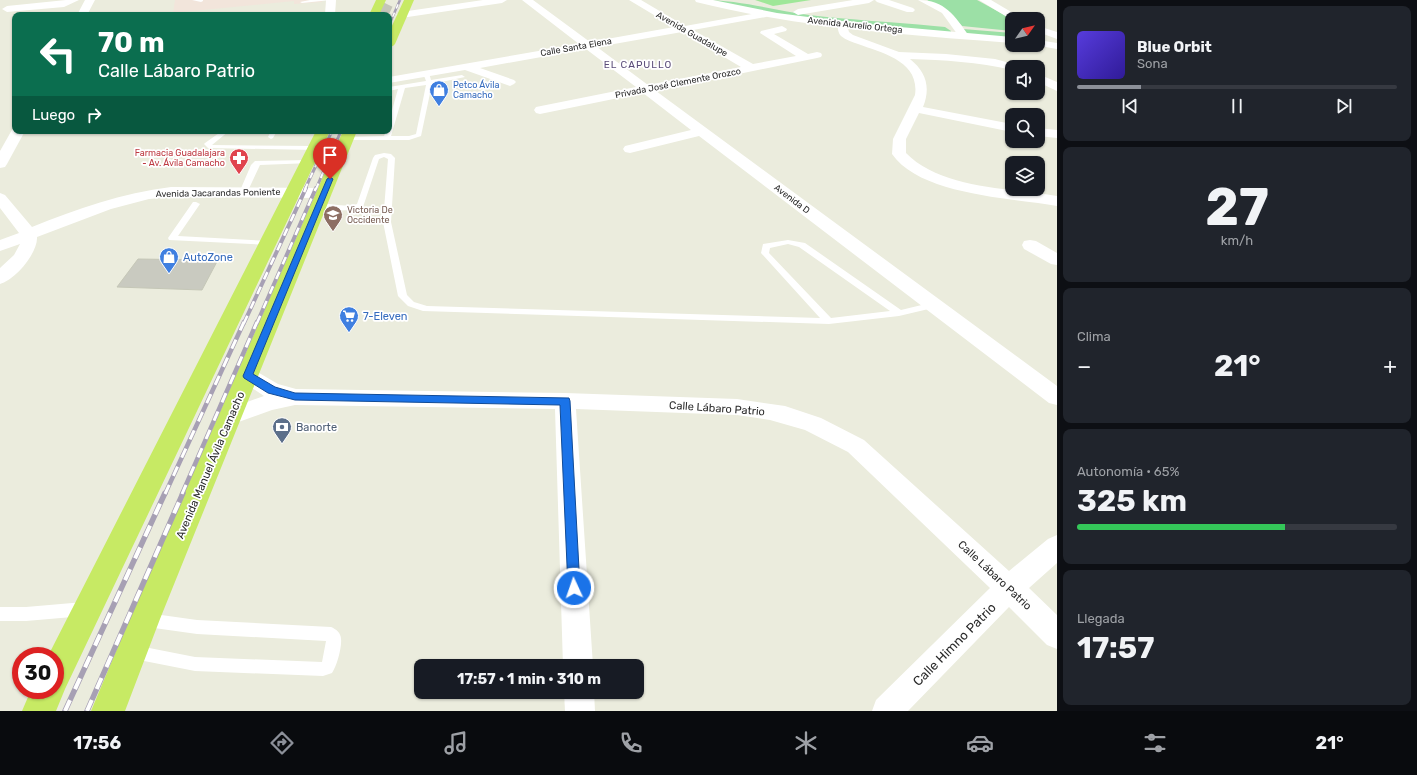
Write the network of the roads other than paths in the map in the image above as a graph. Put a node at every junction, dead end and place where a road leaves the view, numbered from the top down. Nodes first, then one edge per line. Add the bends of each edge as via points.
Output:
1 (74, 0) edge
2 (90, 0) edge
3 (194, 0) edge
4 (330, 0) edge
5 (381, 0) edge
6 (409, 0) edge
7 (502, 0) edge
8 (527, 0) edge
9 (634, 0) edge
10 (700, 0) edge
11 (731, 0) edge
12 (869, 0) edge
13 (880, 0) edge
14 (923, 0) edge
15 (984, 0) edge
16 (201, 1) dead end
17 (302, 2) dead end
18 (2, 10) edge
19 (910, 10) dead end
20 (84, 12) edge
21 (330, 12) edge
22 (375, 12) edge
23 (798, 12) junction
24 (1005, 12) edge
25 (763, 14) junction
26 (395, 21) edge
27 (848, 25) junction
28 (682, 28) junction
29 (1045, 28) edge
30 (782, 29) dead end
31 (961, 31) junction
32 (392, 32) edge
33 (1005, 32) edge
34 (1057, 36) edge
35 (1045, 37) edge
36 (1005, 39) edge
37 (1057, 39) edge
38 (861, 42) junction
39 (1045, 44) edge
40 (587, 45) junction
41 (1057, 46) edge
42 (898, 55) junction
43 (1005, 65) edge
44 (751, 68) junction
45 (464, 71) junction
46 (428, 78) junction
47 (392, 80) edge
48 (1045, 81) edge
49 (510, 82) dead end
50 (1057, 87) edge
51 (402, 88) junction
52 (392, 89) edge
53 (646, 89) junction
54 (916, 109) junction
55 (540, 110) dead end
56 (392, 122) edge
57 (1005, 127) edge
58 (702, 131) junction
59 (1045, 133) edge
60 (16, 134) edge
61 (222, 134) edge
62 (322, 134) edge
63 (388, 134) edge
64 (1057, 134) edge
65 (348, 135) edge
66 (387, 139) junction
67 (630, 149) dead end
68 (312, 155) junction
69 (0, 164) edge
70 (243, 193) junction
71 (0, 198) edge
72 (291, 198) junction
73 (322, 199) junction
74 (1057, 201) edge
75 (196, 204) junction
76 (28, 242) junction
77 (269, 243) junction
78 (1030, 245) dead end
79 (0, 246) edge
80 (0, 259) edge
81 (1057, 260) edge
82 (0, 278) edge
83 (934, 305) junction
84 (899, 313) junction
85 (829, 321) junction
86 (247, 376) junction
87 (295, 397) junction
88 (1057, 397) edge
89 (565, 401) junction
90 (230, 417) junction
91 (1057, 547) edge
92 (1009, 588) junction
93 (88, 609) junction
94 (0, 614) edge
95 (145, 619) junction
96 (1057, 635) edge
97 (133, 652) junction
98 (64, 658) edge
99 (578, 659) edge
100 (45, 699) edge
101 (579, 699) edge
102 (39, 711) edge
103 (108, 711) edge
104 (580, 711) edge
105 (887, 711) edge

1 - 18 street via 64,4
2 - 20 street
3 - 16 lane
4 - 17 lane
4 - 21 street
5 - 22 main road
6 - 26 main road
7 - 26 street
8 - 40 street, Avenida D
9 - 28 street, Avenida Guadalupe
10 - 25 main road, Avenida Aurelio Ortega
11 - 23 main road, Avenida Aurelio Ortega
12 - 23 street
13 - 19 street
14 - 31 street via 945,11
15 - 24 street
23 - 31 main road, Avenida Aurelio Ortega
25 - 27 main road, Avenida Aurelio Ortega
25 - 28 street, Calle Santa Elena
26 - 32 main road
27 - 31 main road, Avenida Aurelio Ortega
27 - 38 street
27 - 38 street via 844,33 849,38
28 - 40 street, Calle Santa Elena
28 - 44 street, Avenida Guadalupe
29 - 34 street
30 - 44 street, Privada José Clemente Orozco via 765,33 812,56
31 - 33 main road, Avenida Aurelio Ortega
31 - 36 main road, Avenida Aurelio Ortega
35 - 37 main road
38 - 42 street
39 - 41 main road
40 - 45 street, Calle Santa Elena
40 - 53 street, Avenida D
42 - 43 street via 946,57
42 - 54 street via 909,62 922,81 923,92
44 - 53 street, Privada José Clemente Orozco
45 - 46 street, Calle Santa Elena
45 - 49 street
46 - 47 street, Calle Santa Elena
46 - 51 lane
46 - 66 lane via 419,135
48 - 50 street
51 - 52 lane
51 - 56 lane
53 - 55 street, Privada José Clemente Orozco
53 - 58 street, Avenida D
54 - 57 street
54 - 74 street via 899,140 899,154 922,173 960,186
58 - 67 street
58 - 83 street, Avenida D
59 - 64 street
60 - 69 street
61 - 68 lane via 207,144 210,147
62 - 68 main road
63 - 66 lane
65 - 66 lane
65 - 73 main road, Avenida Manuel Ávila Camacho
68 - 70 lane via 254,165
68 - 72 main road
70 - 72 street, Avenida Jacarandas Poniente
70 - 76 street, Avenida Jacarandas Poniente via 171,192 134,197 117,201
71 - 76 street
72 - 73 street, Avenida Jacarandas Poniente
72 - 75 street, Avenida Jacarandas Poniente
72 - 77 main road
73 - 85 lane via 348,207 360,205 376,158 380,155 389,155 392,158 387,222 404,296 411,304 426,309
73 - 86 main road, Avenida Manuel Ávila Camacho
75 - 76 street, Avenida Jacarandas Poniente via 166,205 120,214
75 - 77 lane via 172,238
76 - 79 street, Avenida Jacarandas Poniente
76 - 80 street, Avenida Jacarandas Poniente
76 - 82 street
77 - 93 main road
78 - 81 street
83 - 84 lane
83 - 88 street, Avenida D
84 - 85 lane
84 - 85 lane via 802,246 788,242 766,246 765,253
86 - 87 street, Calle Lábaro Patrio via 272,390
86 - 90 main road, Avenida Manuel Ávila Camacho
87 - 89 street, Calle Lábaro Patrio
87 - 90 street, Calle Lábaro Patrio via 269,402
89 - 92 street, Calle Lábaro Patrio via 760,409 787,414 834,433 856,446
89 - 99 street
90 - 95 main road, Avenida Manuel Ávila Camacho
91 - 92 street, Calle Himno Patrio
92 - 96 street, Calle Lábaro Patrio
92 - 105 street, Calle Himno Patrio
93 - 94 lane
93 - 98 main road
95 - 97 main road, Avenida Manuel Ávila Camacho
95 - 97 lane via 197,627 331,634 334,638 329,665 322,669 195,664
97 - 103 main road, Avenida Manuel Ávila Camacho
100 - 102 main road
101 - 104 street

